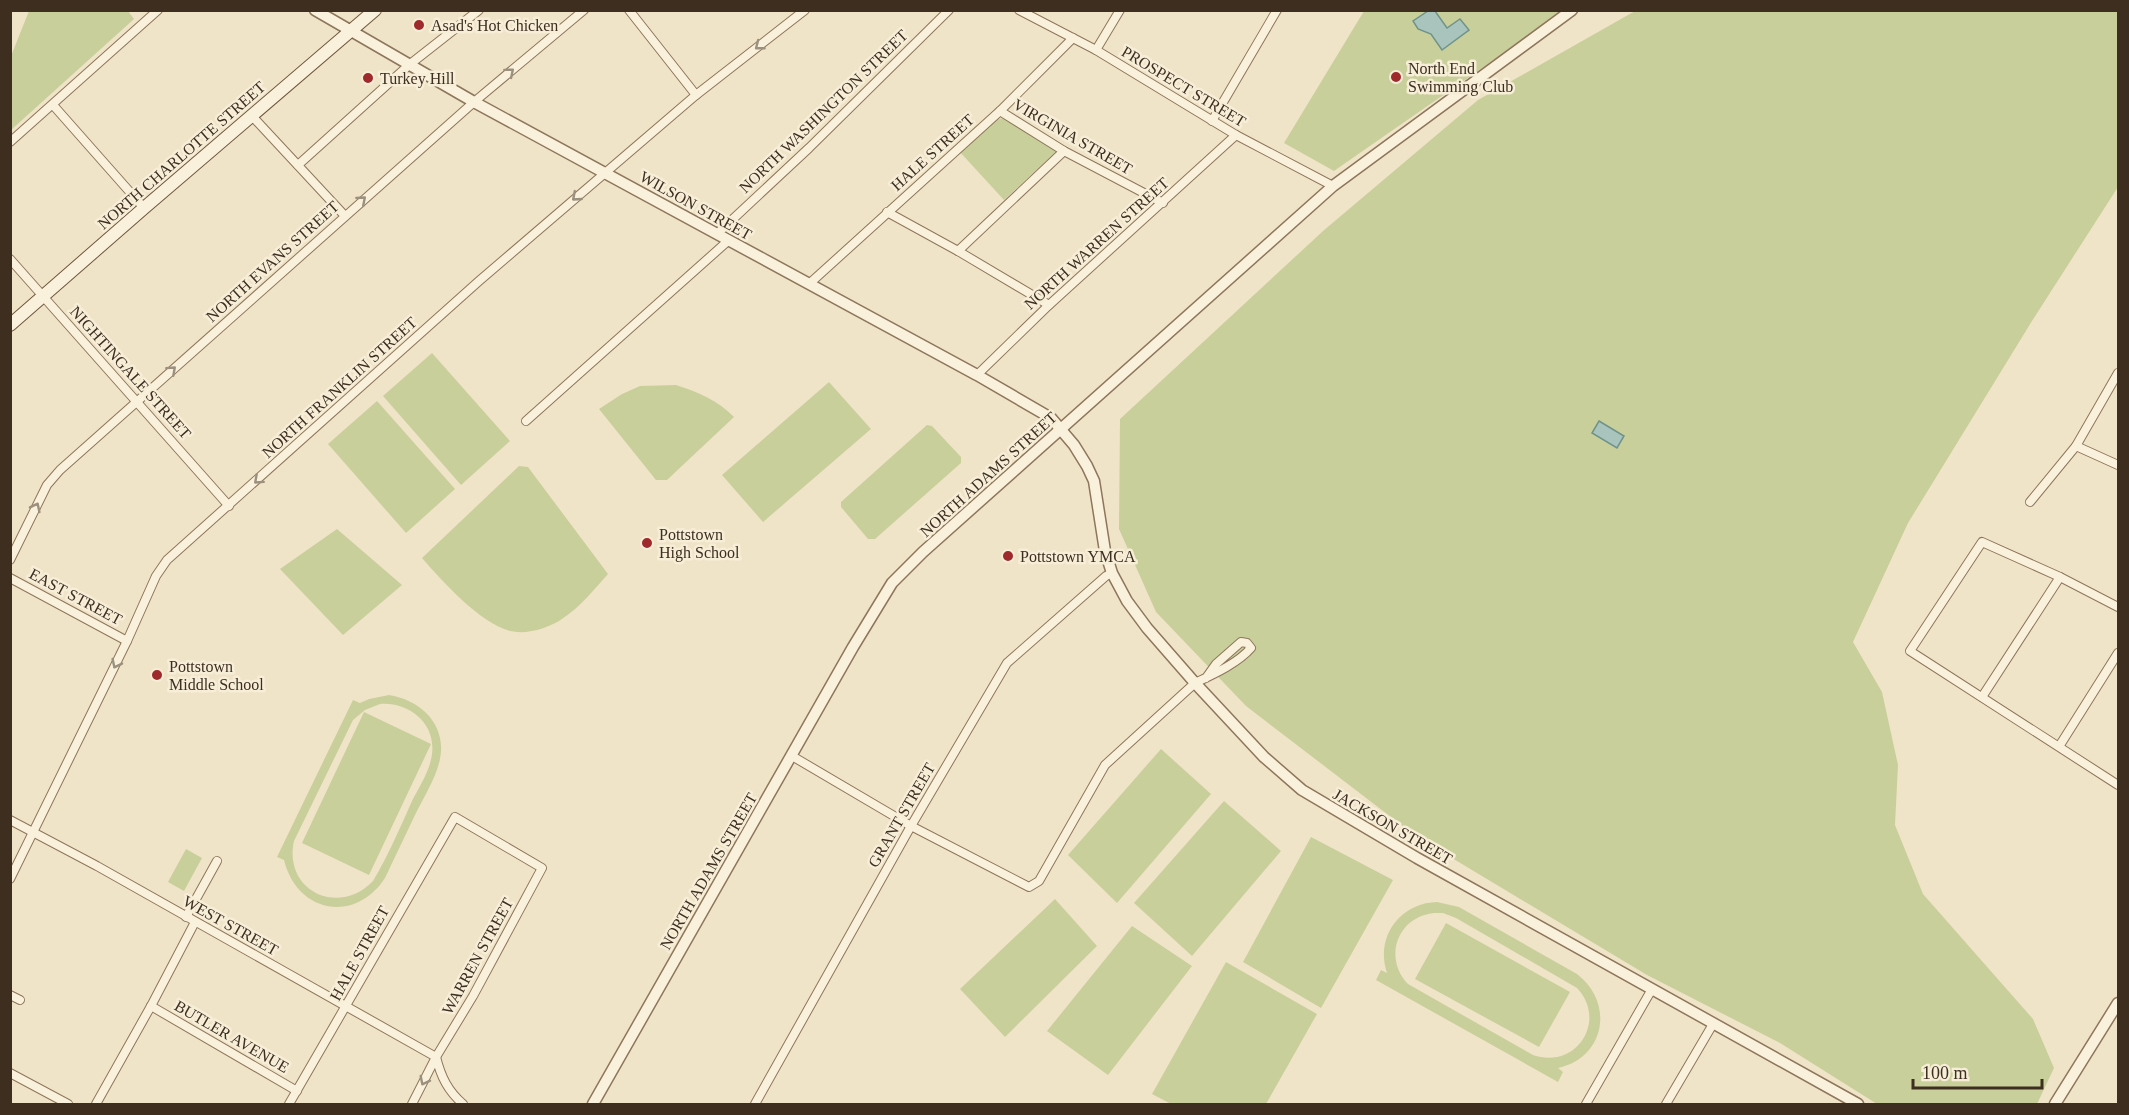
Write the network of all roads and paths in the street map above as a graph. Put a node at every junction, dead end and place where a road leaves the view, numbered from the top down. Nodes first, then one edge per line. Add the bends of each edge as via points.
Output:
1 (158, 10) edge
2 (315, 10) edge
3 (375, 10) edge
4 (479, 10) edge
5 (584, 10) edge
6 (629, 10) edge
7 (805, 10) edge
8 (949, 10) edge
9 (1019, 10) edge
10 (1120, 10) edge
11 (1277, 10) edge
12 (1572, 10) edge
13 (351, 30) junction
14 (1072, 38) junction
15 (1096, 50) junction
16 (409, 65) junction
17 (696, 95) junction
18 (474, 102) junction
19 (53, 105) junction
20 (1000, 111) junction
21 (252, 116) junction
22 (1212, 121) junction
23 (1236, 135) junction
24 (10, 142) edge
25 (1064, 151) junction
26 (298, 165) junction
27 (605, 173) junction
28 (1333, 186) junction
29 (1163, 203) junction
30 (144, 208) junction
31 (887, 212) junction
32 (345, 216) junction
33 (718, 233) junction
34 (729, 240) junction
35 (958, 251) junction
36 (10, 259) edge
37 (809, 285) junction
38 (43, 296) junction
39 (1049, 305) junction
40 (10, 325) edge
41 (2118, 373) edge
42 (977, 375) junction
43 (137, 402) junction
44 (526, 421) dead end
45 (1061, 429) junction
46 (2076, 446) junction
47 (2118, 465) edge
48 (2030, 502) dead end
49 (229, 506) junction
50 (10, 560) edge
51 (1112, 573) junction
52 (2060, 577) junction
53 (10, 578) edge
54 (2118, 607) edge
55 (127, 641) junction
56 (2118, 653) edge
57 (1206, 678) junction
58 (1195, 683) junction
59 (1982, 697) junction
60 (2060, 745) junction
61 (792, 756) junction
62 (2118, 785) edge
63 (10, 820) edge
64 (911, 826) junction
65 (33, 832) junction
66 (217, 861) dead end
67 (542, 868) joint
68 (10, 879) edge
69 (186, 917) junction
70 (195, 922) junction
71 (1652, 989) junction
72 (10, 995) edge
73 (20, 1000) dead end
74 (2118, 1003) edge
75 (152, 1006) junction
76 (346, 1006) junction
77 (1713, 1024) junction
78 (436, 1057) junction
79 (10, 1073) edge
80 (297, 1091) junction
81 (68, 1104) edge
82 (96, 1104) edge
83 (289, 1104) edge
84 (412, 1104) edge
85 (463, 1104) edge
86 (593, 1104) edge
87 (755, 1104) edge
88 (1586, 1104) edge
89 (1666, 1104) edge
90 (1858, 1104) edge
91 (2055, 1104) edge

1 - 19 street
2 - 13 street, WILSON STREET
3 - 13 main road, NORTH CHARLOTTE STREET
4 - 16 street
18 -> 5 street, NORTH EVANS STREET
6 - 17 street
7 -> 17 street, NORTH FRANKLIN STREET
8 - 33 street, NORTH WASHINGTON STREET
9 - 14 street, PROSPECT STREET
10 - 15 street
11 - 22 street
12 - 28 street, NORTH ADAMS STREET
13 - 16 street, WILSON STREET
13 - 21 main road, NORTH CHARLOTTE STREET
14 - 15 street, PROSPECT STREET
14 - 20 street, HALE STREET
15 - 22 street, PROSPECT STREET
16 - 18 street, WILSON STREET
16 - 26 street
17 - 27 street, NORTH FRANKLIN STREET
18 - 27 street, WILSON STREET
32 -> 18 street, NORTH EVANS STREET
19 - 24 street
19 - 30 street
20 - 25 street, VIRGINIA STREET
20 - 31 street, HALE STREET
21 - 26 street
21 - 30 main road, NORTH CHARLOTTE STREET
22 - 23 street, PROSPECT STREET
23 - 28 street, PROSPECT STREET
23 - 29 street, NORTH WARREN STREET
25 - 29 street, VIRGINIA STREET
25 - 35 street
26 - 32 street
27 - 33 street, WILSON STREET
27 -> 49 street, NORTH FRANKLIN STREET
28 - 45 street, NORTH ADAMS STREET
29 - 39 street, NORTH WARREN STREET
30 - 38 main road, NORTH CHARLOTTE STREET
31 - 35 street
31 - 37 street, HALE STREET
43 -> 32 street, NORTH EVANS STREET
33 - 34 street, WILSON STREET
34 - 37 street, WILSON STREET
34 - 44 street
35 - 39 street
36 - 38 street, NIGHTINGALE STREET
37 - 42 street, WILSON STREET
38 - 40 main road, NORTH CHARLOTTE STREET
38 - 43 street, NIGHTINGALE STREET
39 - 42 street, NORTH WARREN STREET
41 - 46 street
42 - 45 street, WILSON STREET via 1051,418
43 - 49 street, NIGHTINGALE STREET
50 -> 43 street, NORTH EVANS STREET via 46,485
45 - 51 street, JACKSON STREET via 1094,481
45 - 61 street, NORTH ADAMS STREET via 898,576 858,638
46 - 47 street
46 - 48 street
49 - 55 street, NORTH FRANKLIN STREET via 167,561 156,576
51 - 58 street, JACKSON STREET via 1133,611
51 - 64 street, GRANT STREET via 1007,663
52 - 54 street
52 - 59 street
52 - 59 street via 1982,542 1910,651
53 - 55 street, EAST STREET
55 -> 65 street, NORTH FRANKLIN STREET
56 - 60 street
57 - 57 street via 1245,655 1251,648 1241,642
57 - 58 street
58 - 64 street via 1105,765 1038,881 1029,886
58 - 71 street, JACKSON STREET via 1264,757 1302,790
59 - 60 street
60 - 62 street
61 - 64 street
61 - 86 street, NORTH ADAMS STREET
63 - 65 street, WEST STREET
64 - 87 street, GRANT STREET
65 - 68 street, NORTH FRANKLIN STREET
65 - 69 street, WEST STREET
66 - 69 street
67 - 76 street, HALE STREET via 454,817
67 - 78 street, WARREN STREET
69 - 70 street, WEST STREET
70 - 75 street
70 - 76 street, WEST STREET
71 - 77 street, JACKSON STREET
71 - 88 street
72 - 73 street
74 - 91 street
75 - 80 street, BUTLER AVENUE
75 - 82 street
76 - 78 street, WEST STREET
76 - 80 street, HALE STREET
77 - 89 street
77 - 90 street, JACKSON STREET
78 -> 84 street, WARREN STREET
78 - 85 street via 444,1082
79 - 81 street
80 - 83 street, HALE STREET

